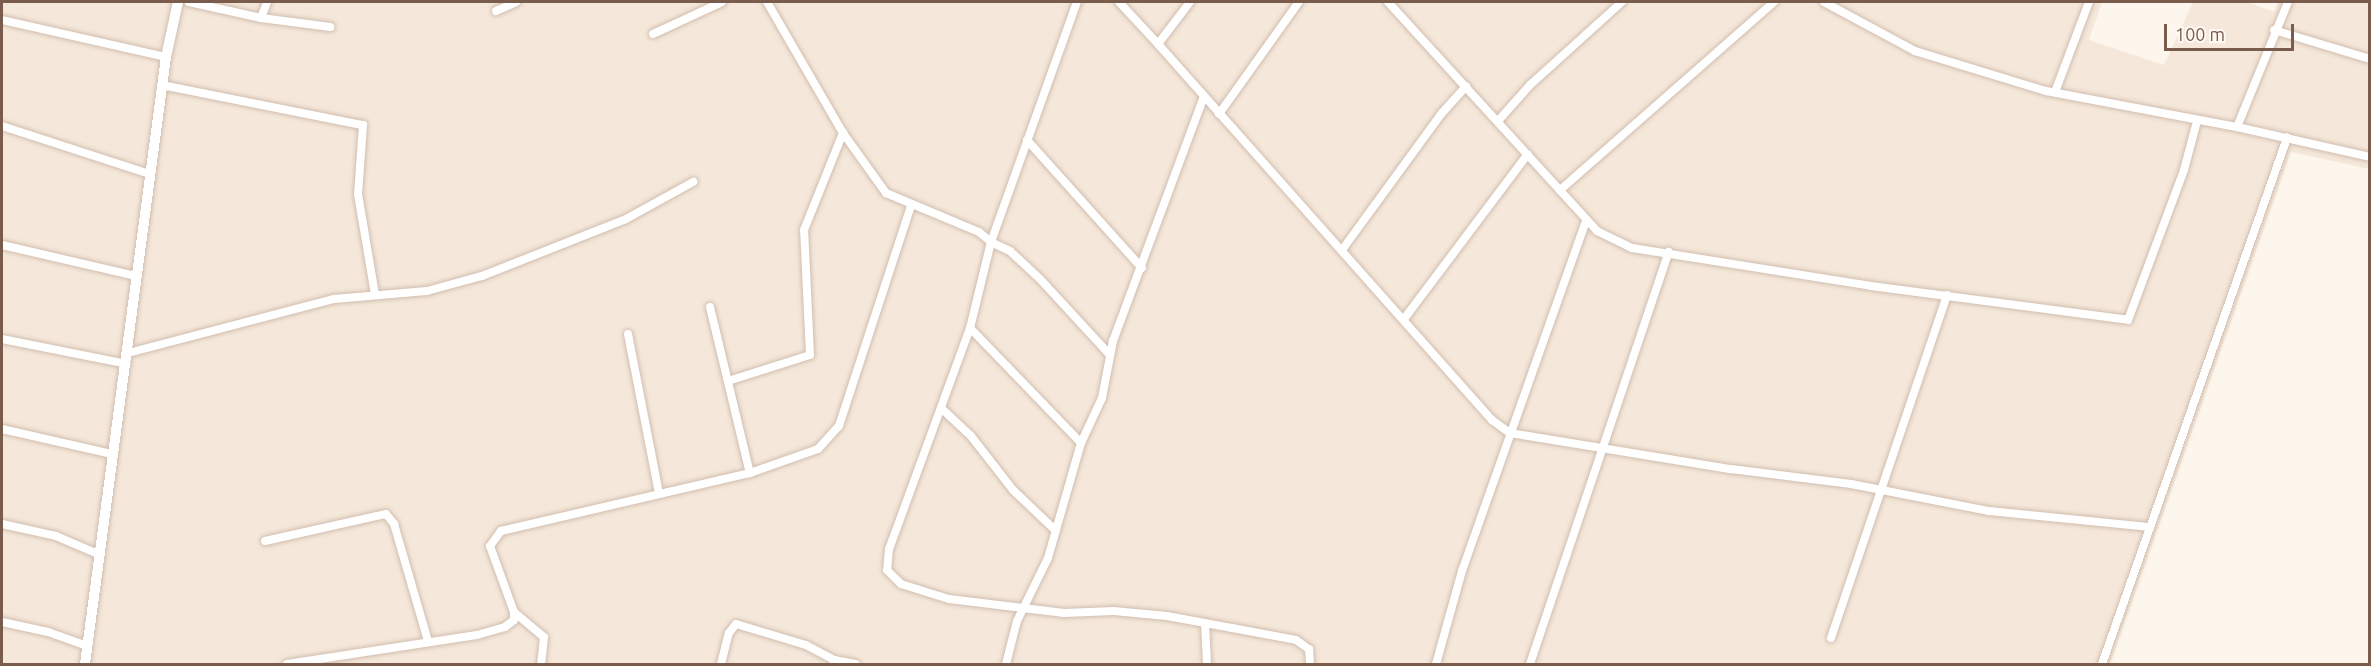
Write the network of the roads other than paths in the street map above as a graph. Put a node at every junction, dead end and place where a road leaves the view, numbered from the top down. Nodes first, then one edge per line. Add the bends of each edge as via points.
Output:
1 (177, 2) edge
2 (189, 2) edge
3 (267, 2) edge
4 (516, 2) edge
5 (722, 2) edge
6 (767, 2) edge
7 (1077, 2) edge
8 (1119, 2) edge
9 (1190, 2) edge
10 (1299, 2) edge
11 (1388, 2) edge
12 (1622, 2) edge
13 (1774, 2) edge
14 (1824, 2) edge
15 (2089, 2) edge
16 (2288, 2) edge
17 (496, 11) dead end
18 (261, 18) junction
19 (2, 20) edge
20 (330, 27) dead end
21 (2274, 30) junction
22 (653, 34) dead end
23 (1158, 44) junction
24 (166, 57) junction
25 (2370, 59) edge
26 (162, 85) junction
27 (1466, 86) junction
28 (2055, 92) junction
29 (1204, 96) junction
30 (1219, 114) junction
31 (1498, 121) junction
32 (2197, 121) junction
33 (2, 126) edge
34 (2238, 127) junction
35 (843, 132) junction
36 (2287, 138) junction
37 (1027, 140) junction
38 (1528, 154) junction
39 (2370, 157) edge
40 (150, 174) junction
41 (693, 182) dead end
42 (1560, 190) junction
43 (911, 206) junction
44 (1586, 220) junction
45 (991, 242) junction
46 (2, 245) edge
47 (1342, 250) junction
48 (1669, 252) junction
49 (1142, 268) junction
50 (136, 276) junction
51 (375, 295) junction
52 (1947, 295) junction
53 (710, 308) dead end
54 (1404, 319) junction
55 (970, 328) junction
56 (628, 334) dead end
57 (2, 339) edge
58 (1110, 355) junction
59 (128, 358) junction
60 (728, 381) junction
61 (941, 408) junction
62 (2, 429) edge
63 (1510, 433) junction
64 (1081, 443) junction
65 (1604, 448) junction
66 (112, 454) junction
67 (750, 473) junction
68 (1881, 490) junction
69 (659, 494) junction
70 (2, 524) edge
71 (2148, 527) junction
72 (1056, 531) junction
73 (265, 541) dead end
74 (98, 554) junction
75 (1023, 607) junction
76 (514, 612) junction
77 (2, 622) edge
78 (1205, 623) junction
79 (1831, 638) dead end
80 (428, 641) junction
81 (87, 646) junction
82 (833, 662) edge
83 (85, 664) edge
84 (287, 664) edge
85 (541, 664) edge
86 (721, 664) edge
87 (856, 664) edge
88 (1006, 664) edge
89 (1207, 664) edge
90 (1310, 664) edge
91 (1436, 664) edge
92 (1530, 664) edge
93 (2102, 664) edge

1 - 24 street
2 - 18 street
3 - 18 street
4 - 17 street
5 - 22 street
6 - 35 street
7 - 37 street
8 - 23 street
9 - 23 street
10 - 30 street
11 - 27 street
12 - 31 street via 1530,85
13 - 42 street
14 - 28 street via 1915,51
15 - 28 street
16 - 21 street
18 - 20 street
19 - 24 street
21 - 25 street
21 - 34 street
23 - 29 street
24 - 26 street
26 - 40 street
26 - 51 street via 360,123 358,194
27 - 31 street
27 - 47 street
28 - 32 street
29 - 30 street
29 - 49 street
30 - 47 street
31 - 38 street
32 - 34 street
32 - 52 street via 2184,170 2128,320
33 - 40 street
34 - 36 street
35 - 43 street via 886,194
35 - 60 street via 804,230 810,355
36 - 39 street
36 - 71 street via 2192,413
37 - 45 street
37 - 49 street
38 - 42 street
38 - 54 street
40 - 50 street
41 - 51 street via 626,219 482,276 427,291
42 - 44 street
43 - 45 street via 979,232
43 - 67 street via 839,426 818,449
44 - 48 street via 1596,231 1632,248
44 - 63 street
45 - 55 street
45 - 58 street via 1010,251 1040,279
46 - 50 street
47 - 54 street
48 - 52 street
48 - 65 street
49 - 58 street
50 - 59 street
51 - 59 street via 334,299
52 - 68 street
53 - 60 street
54 - 63 street via 1492,420
55 - 61 street
55 - 64 street
56 - 69 street
57 - 59 street
58 - 64 street via 1102,398
59 - 66 street
60 - 67 street
61 - 72 street via 971,436 1013,490
61 - 75 street via 890,549 887,570 901,584 949,599
62 - 66 street
63 - 65 street
63 - 91 street via 1459,581
64 - 72 street
65 - 68 street
65 - 92 street
66 - 74 street
67 - 69 street
68 - 71 street via 1989,511
68 - 79 street
69 - 76 street via 516,527 493,538 492,552
70 - 74 street via 56,536
71 - 93 street
72 - 75 street via 1048,558
73 - 80 street via 386,514 394,524
74 - 81 street
75 - 78 street via 1064,613 1114,611
75 - 88 street
76 - 80 street via 514,620 505,627
76 - 85 street via 544,637
77 - 81 street
78 - 89 street
78 - 90 street via 1302,642 1309,649
80 - 84 street
81 - 83 street
82 - 86 street via 806,645 736,624 729,633
82 - 87 street

